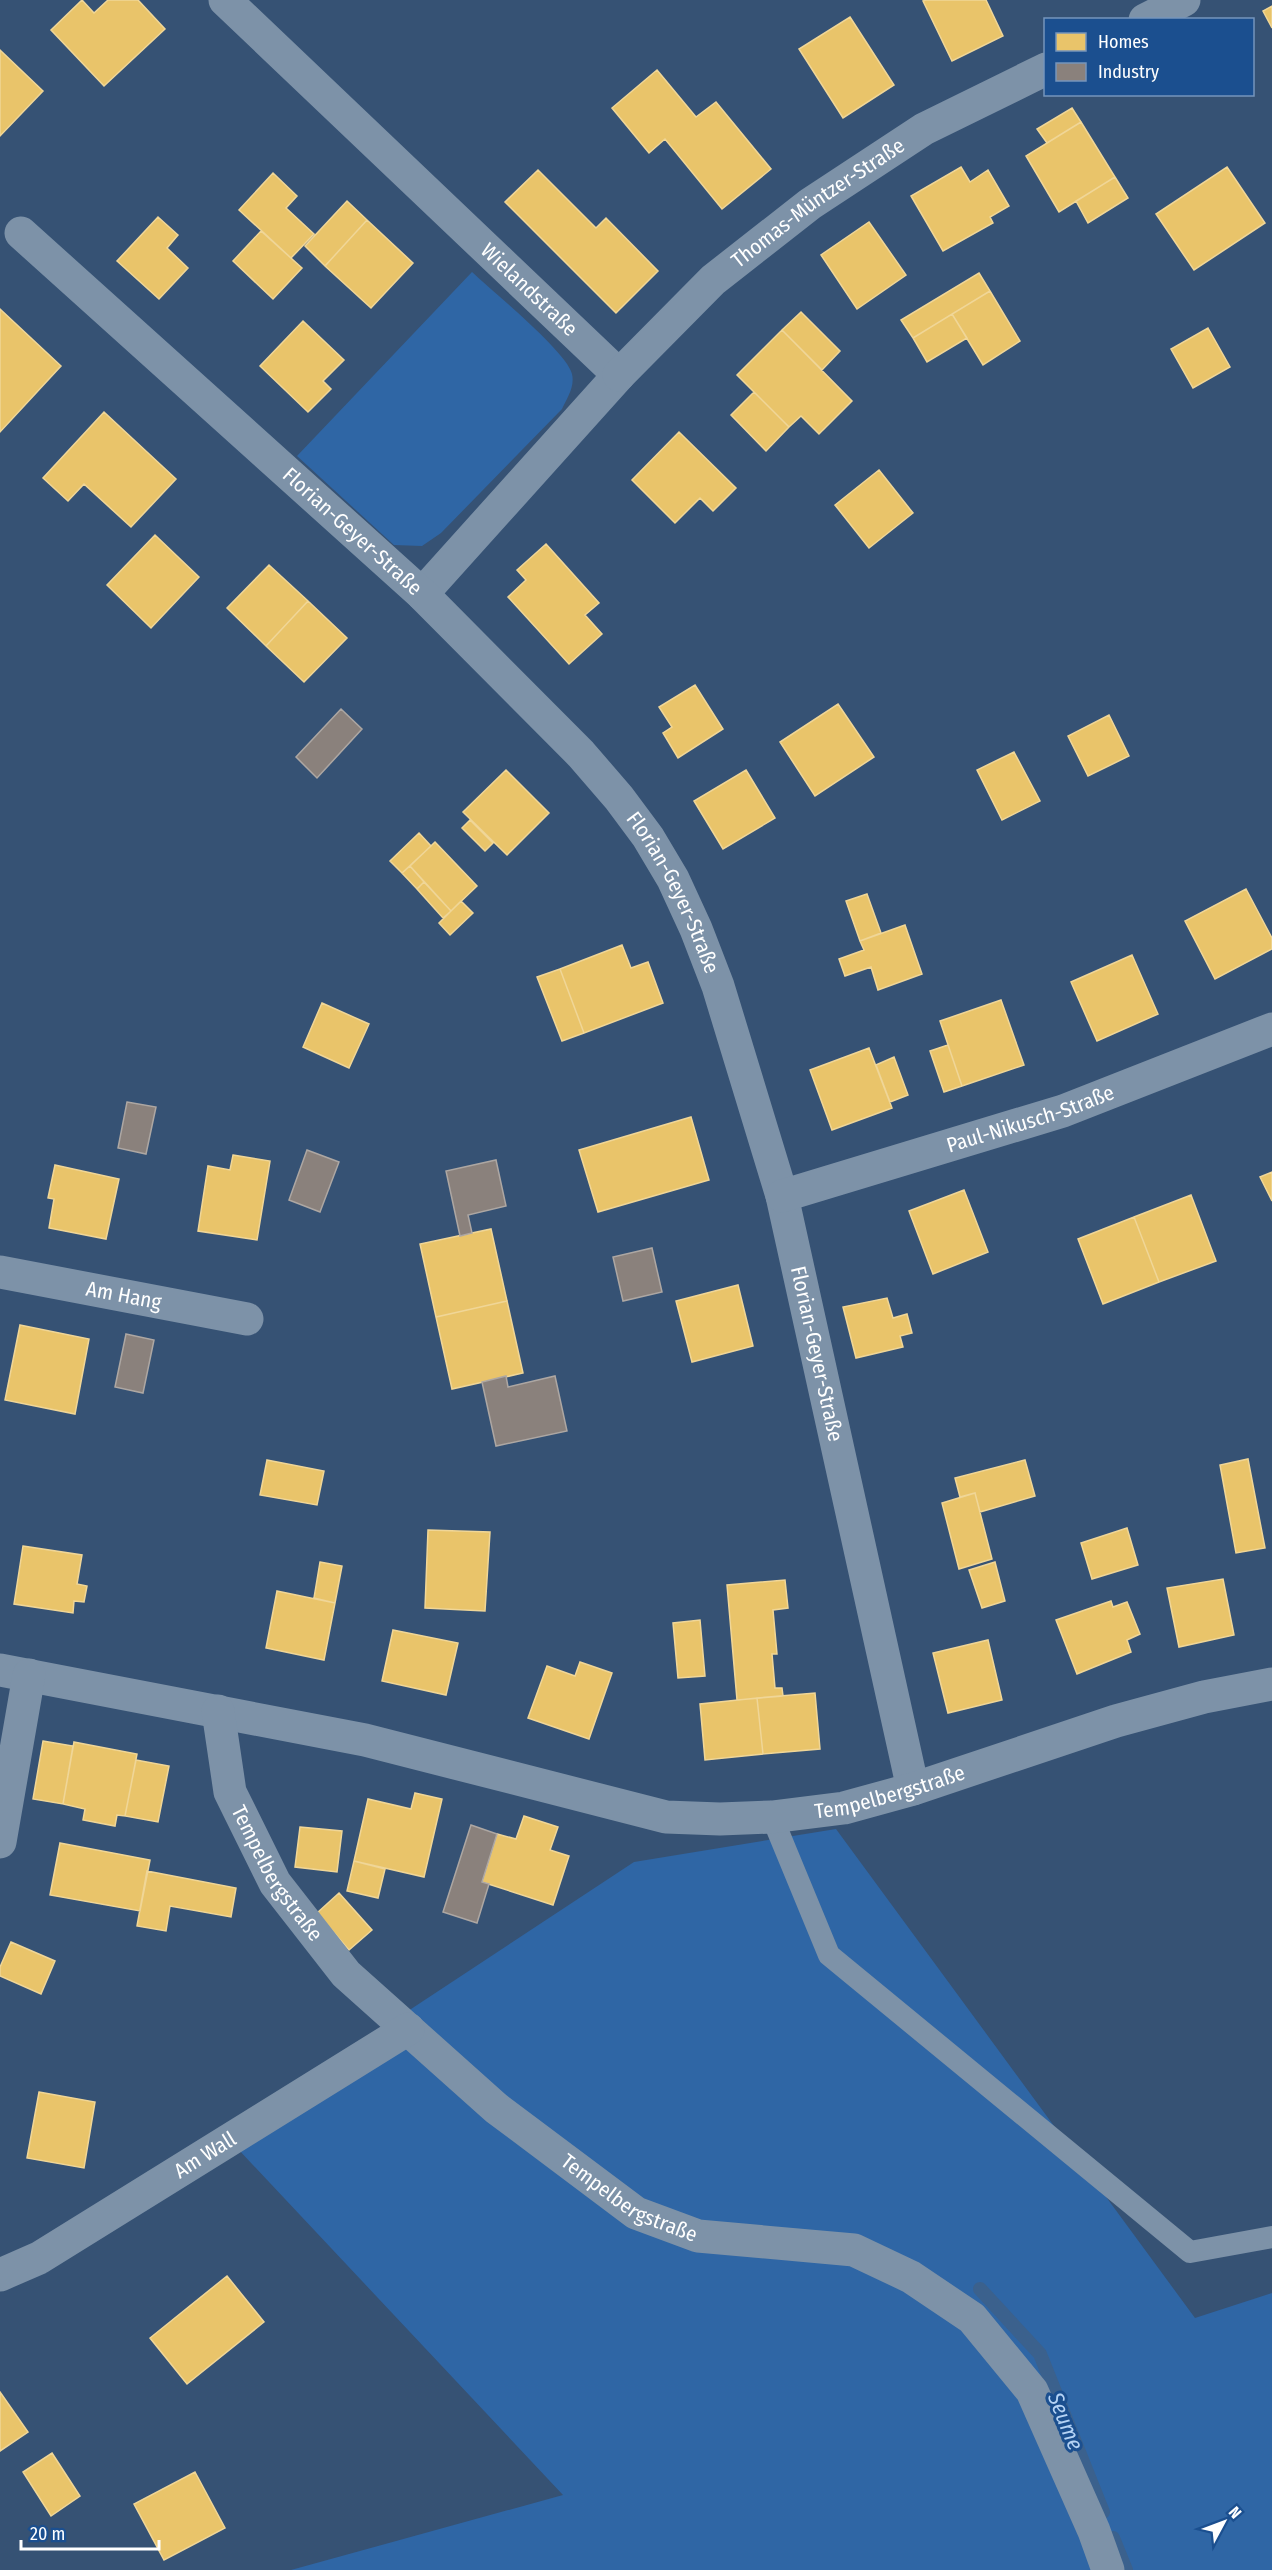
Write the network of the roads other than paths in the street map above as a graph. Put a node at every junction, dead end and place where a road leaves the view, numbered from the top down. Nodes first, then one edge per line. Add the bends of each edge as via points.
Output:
1 (225, 0) edge
2 (1184, 0) edge
3 (1149, 18) edge
4 (1044, 70) edge
5 (21, 233) dead end
6 (619, 375) junction
7 (422, 594) junction
8 (1272, 1029) edge
9 (782, 1196) junction
10 (0, 1272) edge
11 (247, 1320) dead end
12 (15, 1672) edge
13 (1272, 1684) edge
14 (218, 1711) junction
15 (913, 1789) junction
16 (772, 1817) junction
17 (0, 1842) edge
18 (408, 2029) junction
19 (1272, 2237) edge
20 (0, 2275) edge
21 (1108, 2570) edge

1 - 6 street, Wielandstraße
2 - 3 street
4 - 6 street, Thomas-Müntzer-Straße via 924,129 810,204 713,280
5 - 7 street, Florian-Geyer-Straße
6 - 7 street
7 - 9 street, Florian-Geyer-Straße via 581,754 619,798 673,879 718,986
8 - 9 street, Paul-Nikusch-Straße via 1063,1111
9 - 15 street, Florian-Geyer-Straße
10 - 11 street, Am Hang
12 - 14 street, Tempelbergstraße
12 - 17 street
13 - 15 street, Tempelbergstraße via 1116,1720
14 - 16 street, Tempelbergstraße via 365,1740 666,1817
14 - 18 street, Tempelbergstraße via 230,1792 275,1883 346,1974
15 - 16 street, Tempelbergstraße via 844,1808
16 - 19 lane via 829,1955 1190,2252
18 - 20 street, Am Wall via 39,2258
18 - 21 street, Tempelbergstraße via 496,2108 636,2213 698,2236 854,2250 911,2277 972,2318 1032,2391

